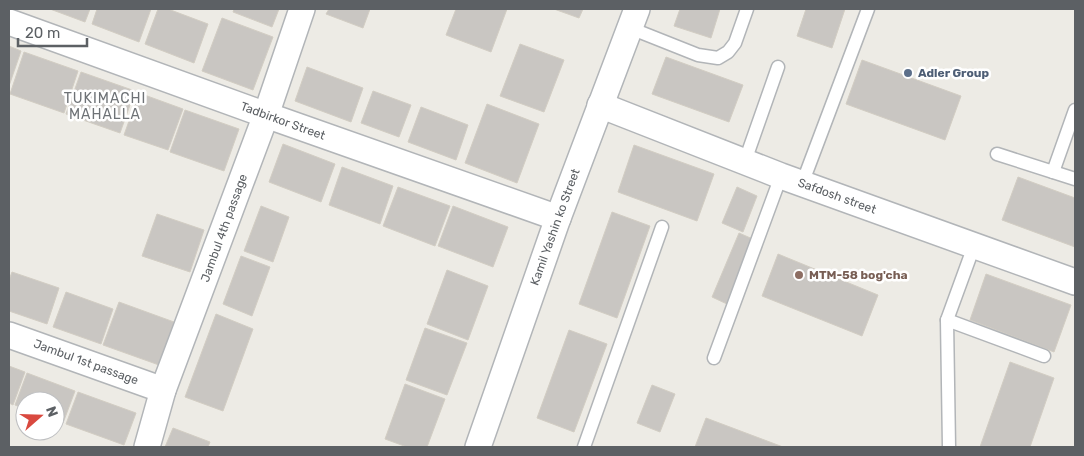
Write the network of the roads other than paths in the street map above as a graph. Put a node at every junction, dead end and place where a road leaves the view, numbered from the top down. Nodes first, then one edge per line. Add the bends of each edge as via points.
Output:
1 (302, 9) edge
2 (747, 9) edge
3 (868, 9) edge
4 (634, 18) edge
5 (9, 22) edge
6 (778, 67) dead end
7 (600, 105) junction
8 (1075, 110) edge
9 (266, 115) junction
10 (997, 154) dead end
11 (745, 161) junction
12 (1053, 172) junction
13 (1075, 179) edge
14 (792, 180) junction
15 (558, 218) junction
16 (662, 227) dead end
17 (974, 246) junction
18 (1075, 282) edge
19 (947, 320) junction
20 (9, 335) edge
21 (1044, 356) dead end
22 (714, 358) dead end
23 (163, 390) junction
24 (147, 447) edge
25 (478, 447) edge
26 (584, 447) edge
27 (949, 447) edge

1 - 9 street, Jambul 4th passage
2 - 4 lane via 735,43 718,58 698,56
3 - 14 lane
4 - 7 street, Kamil Yashin ko Street
5 - 9 street, Tadbirkor Street
6 - 11 lane
7 - 11 street, Safdosh street
7 - 15 street, Kamil Yashin ko Street
8 - 12 lane
9 - 15 street, Tadbirkor Street
9 - 23 street, Jambul 4th passage
10 - 12 lane
11 - 14 street, Safdosh street
12 - 13 lane
14 - 17 street, Safdosh street
14 - 22 lane
15 - 25 street, Kamil Yashin ko Street
16 - 26 lane
17 - 18 street, Safdosh street
17 - 19 lane
19 - 21 lane
19 - 27 lane
20 - 23 street, Jambul 1st passage
23 - 24 street, Jambul 4th passage

